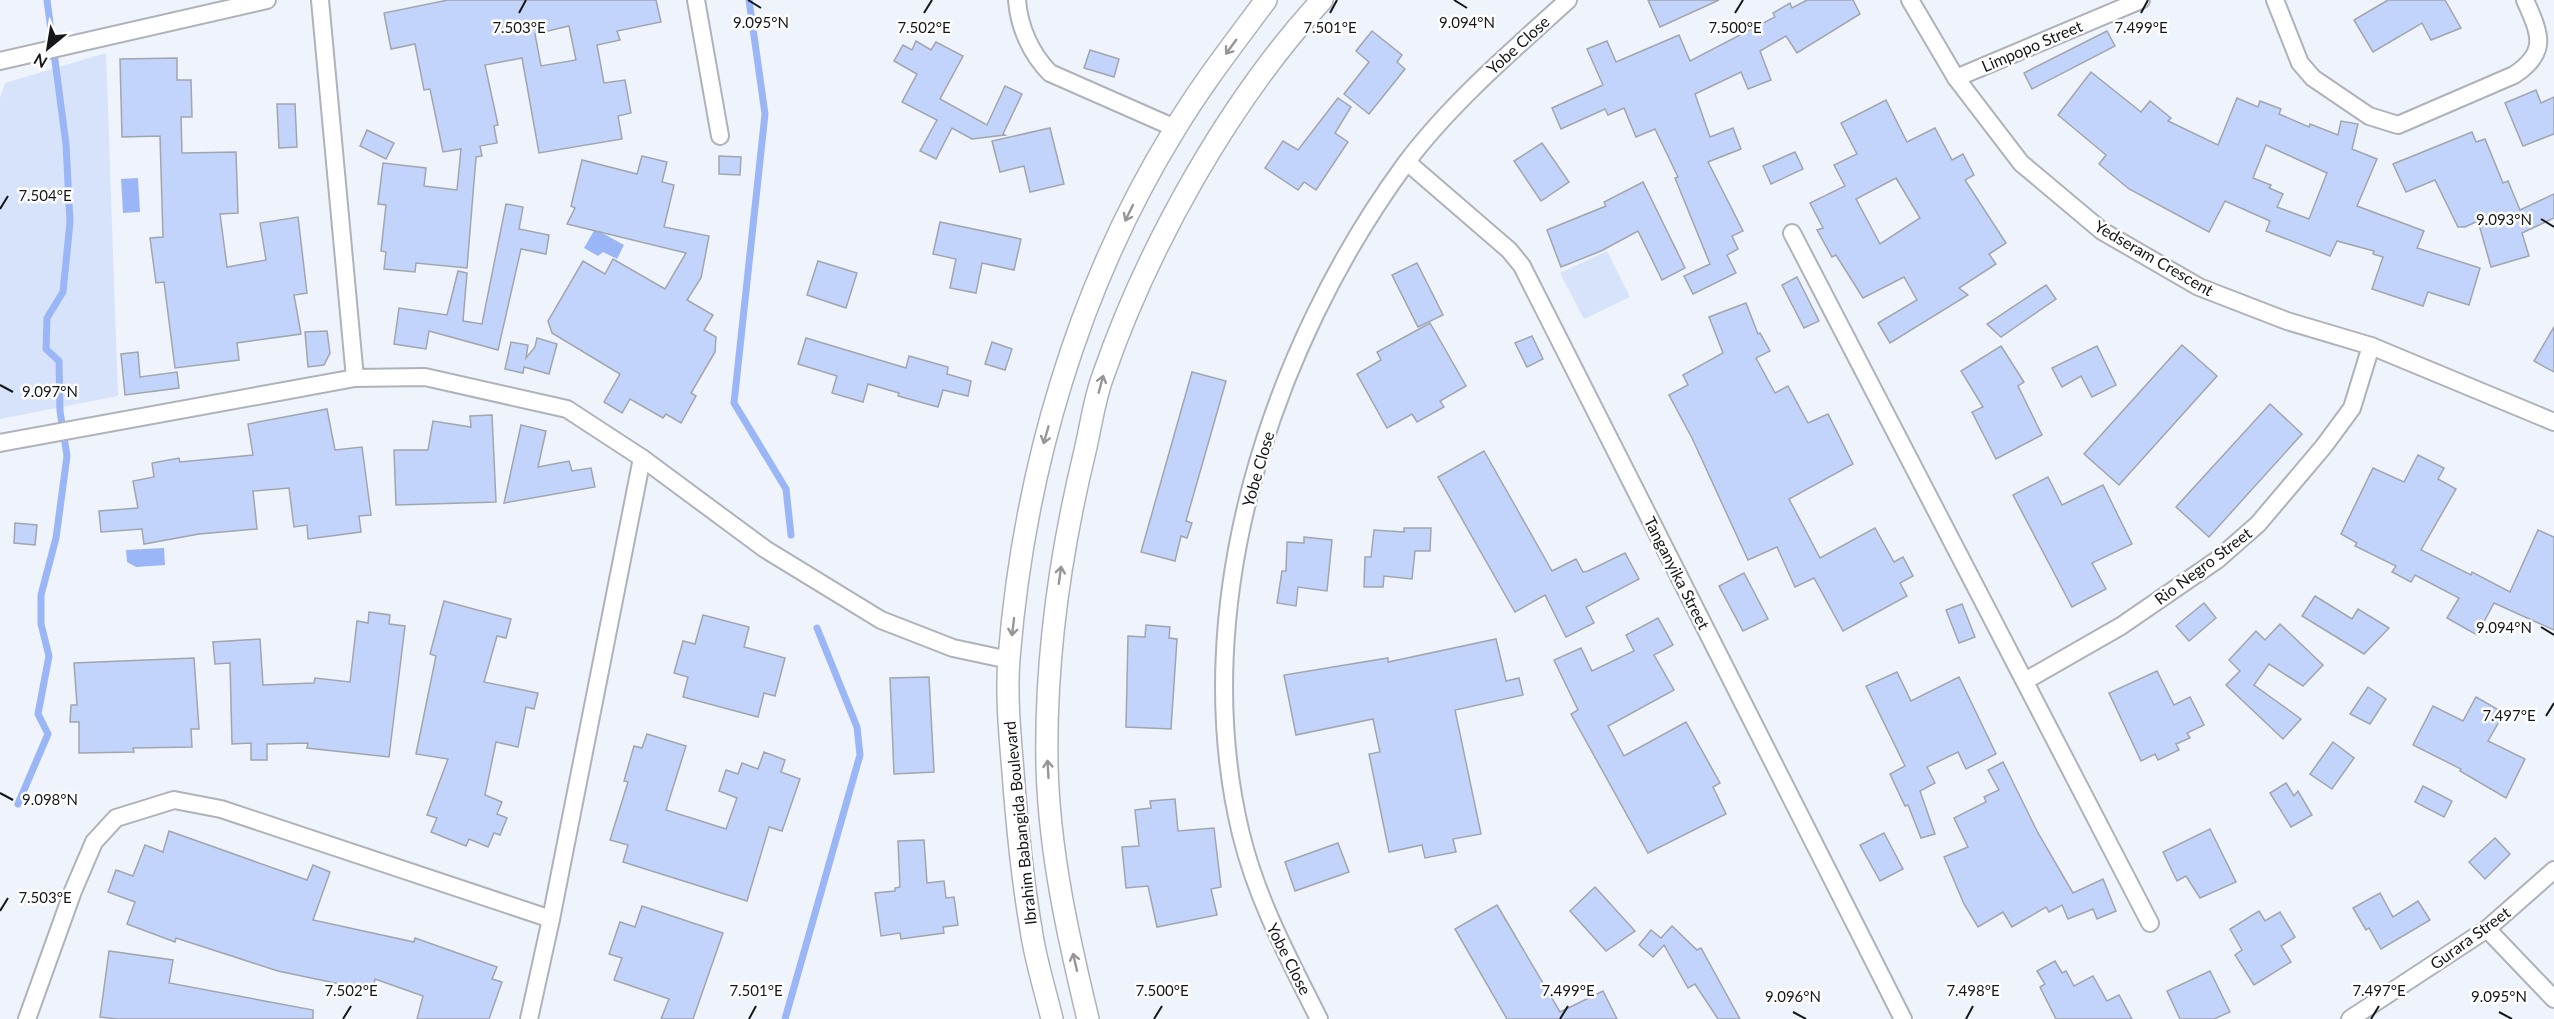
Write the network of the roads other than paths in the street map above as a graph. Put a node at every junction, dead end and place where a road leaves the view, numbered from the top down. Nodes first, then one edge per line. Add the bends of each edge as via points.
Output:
1 (267, 0) edge
2 (320, 0) edge
3 (696, 0) edge
4 (1017, 0) edge
5 (1266, 0) edge
6 (1322, 0) edge
7 (1568, 0) edge
8 (1910, 0) edge
9 (2141, 0) edge
10 (2275, 0) edge
11 (2525, 0) edge
12 (0, 61) edge
13 (1956, 78) junction
14 (1175, 128) junction
15 (720, 136) dead end
16 (1407, 162) junction
17 (1792, 233) dead end
18 (2371, 346) junction
19 (355, 378) junction
20 (2554, 422) edge
21 (0, 443) edge
22 (642, 458) junction
23 (1009, 660) junction
24 (2025, 681) junction
25 (2554, 870) edge
26 (551, 919) junction
27 (2150, 923) dead end
28 (2487, 929) junction
29 (2554, 999) edge
30 (27, 1019) edge
31 (529, 1019) edge
32 (1052, 1019) edge
33 (1088, 1019) edge
34 (1319, 1019) edge
35 (1903, 1019) edge
36 (2350, 1019) edge

1 - 12 street
2 - 19 street
3 - 15 street
4 - 14 street via 1018,14 1035,58 1050,73
5 -> 14 street, Ibrahim Babangida Boulevard
33 -> 6 street, Ibrahim Babangida Boulevard via 1058,888 1047,766 1050,648 1074,495 1102,378 1187,192 1225,128 1294,31
7 - 16 street, Yobe Close via 1482,78
8 - 13 street, Yedseram Crescent
9 - 13 street, Limpopo Street
10 - 11 street via 2300,63 2313,78 2368,116 2398,125 2529,65 2540,46
13 - 18 street, Yedseram Crescent via 2021,163 2102,231 2199,287 2287,321
14 -> 23 street, Ibrahim Babangida Boulevard via 1130,210 1065,370 1037,473
16 - 34 street, Yobe Close via 1350,251 1303,341 1272,420 1246,504 1231,601 1223,702 1241,835 1266,914
16 - 35 street, Tanganyika Street via 1509,250 1522,266
17 - 24 street
18 - 20 street, Yedseram Crescent
18 - 24 street, Rio Negro Street via 2352,408 2258,524 2217,560 2121,626
19 - 21 street
19 - 22 street via 424,377 567,409
22 - 23 street via 765,549 880,620 953,648
22 - 26 street
23 - 32 street, Ibrahim Babangida Boulevard via 1017,829 1031,931
24 - 27 street
25 - 28 street, Gurara Street
26 - 30 street via 221,809 174,800 116,818 94,842
26 - 31 street
28 - 29 street
28 - 36 street, Gurara Street

